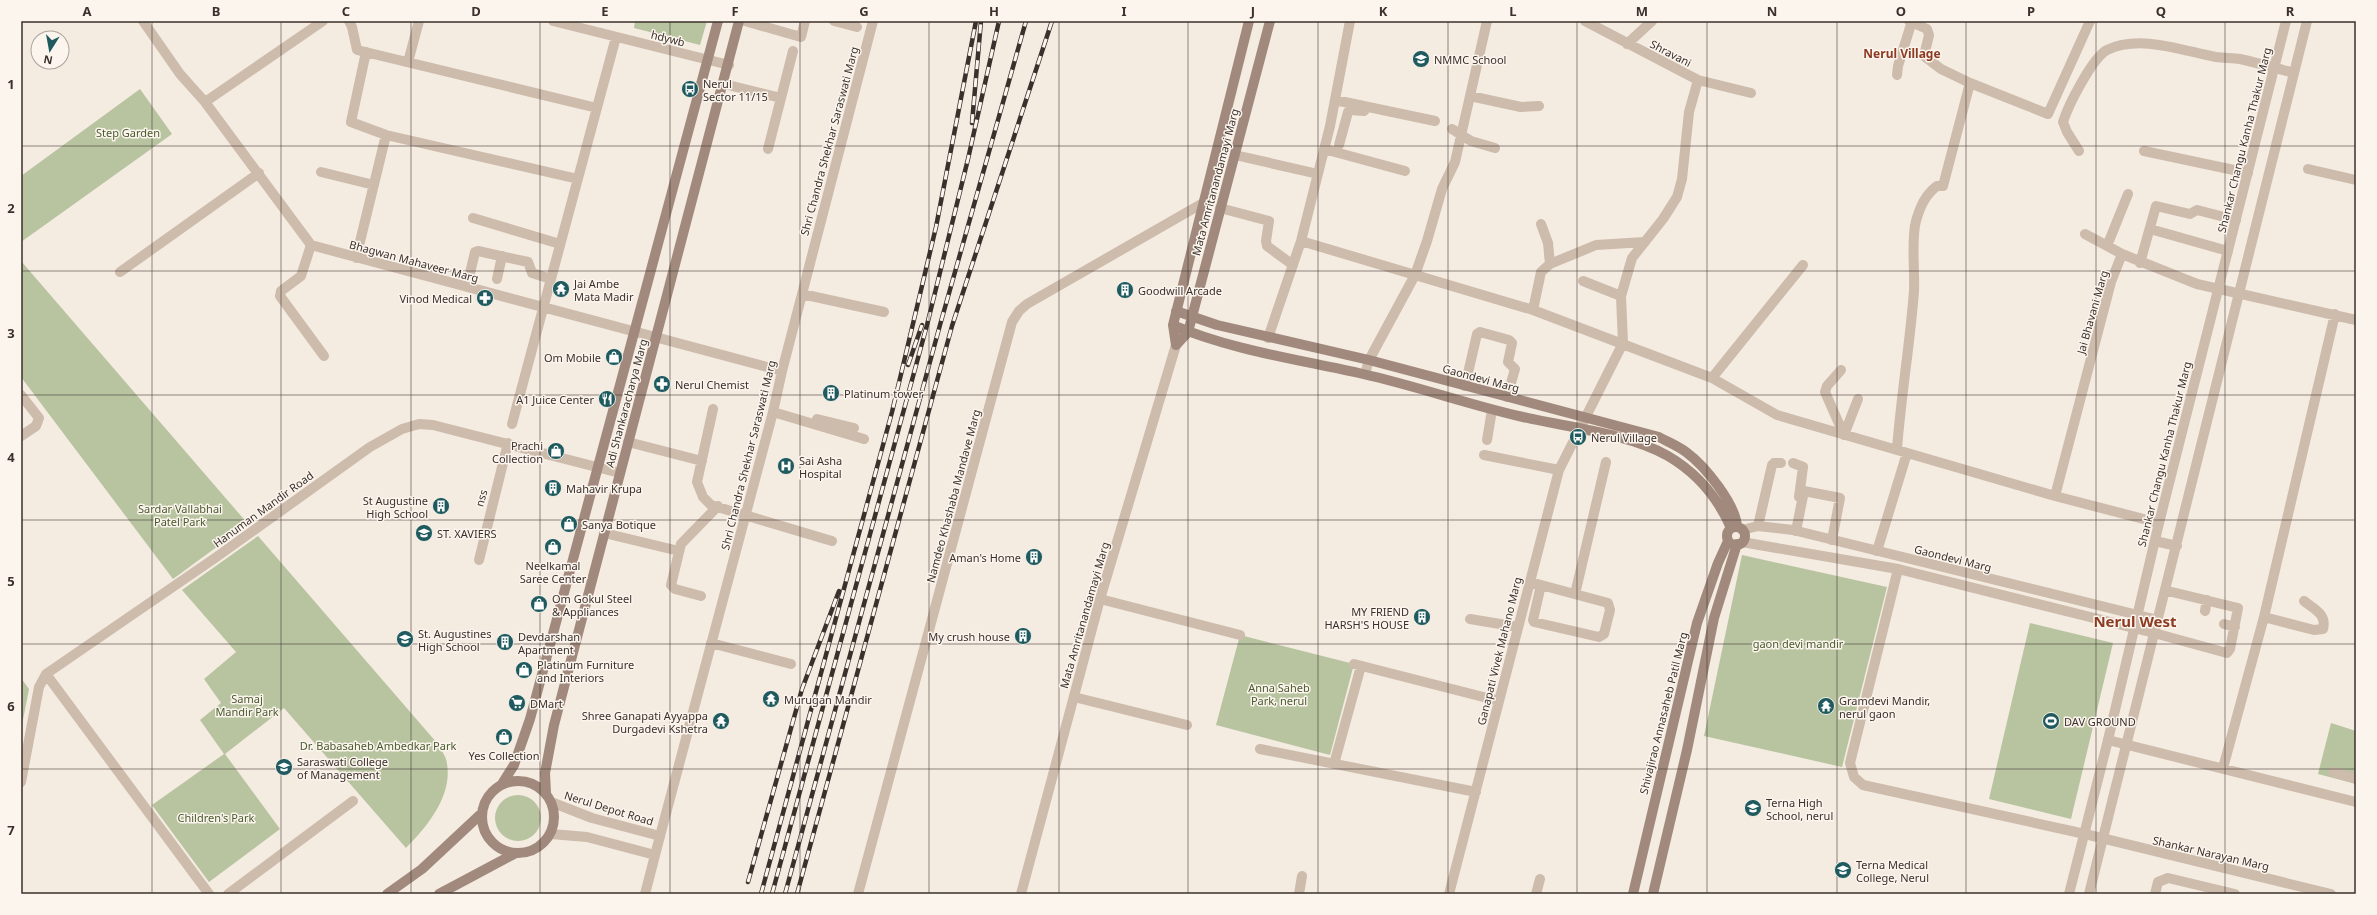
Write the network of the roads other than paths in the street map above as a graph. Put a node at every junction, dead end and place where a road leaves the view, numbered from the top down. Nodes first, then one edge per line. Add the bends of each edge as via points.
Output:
1 (144, 21) edge
2 (323, 21) edge
3 (349, 21) edge
4 (419, 21) edge
5 (553, 21) edge
6 (718, 21) edge
7 (739, 21) edge
8 (745, 21) edge
9 (805, 21) edge
10 (834, 21) edge
11 (872, 21) edge
12 (1249, 21) edge
13 (1270, 21) edge
14 (1350, 21) edge
15 (1487, 21) edge
16 (1585, 21) edge
17 (1652, 21) edge
18 (1911, 21) edge
19 (2090, 21) edge
20 (2286, 21) edge
21 (2307, 21) edge
22 (857, 27) dead end
23 (616, 37) junction
24 (801, 37) junction
25 (1627, 44) junction
26 (793, 51) dead end
27 (366, 52) junction
28 (707, 61) junction
29 (408, 62) junction
30 (795, 63) dead end
31 (729, 65) junction
32 (2275, 68) junction
33 (2294, 73) junction
34 (1898, 75) dead end
35 (1698, 80) junction
36 (1970, 83) junction
37 (724, 84) junction
38 (1751, 93) dead end
39 (1470, 96) junction
40 (781, 98) junction
41 (1335, 100) junction
42 (205, 102) junction
43 (1539, 106) dead end
44 (1352, 107) junction
45 (597, 108) junction
46 (1435, 121) dead end
47 (1457, 131) junction
48 (386, 135) junction
49 (1339, 145) dead end
50 (1495, 148) dead end
51 (768, 149) dead end
52 (1324, 149) junction
53 (2079, 151) dead end
54 (2144, 151) dead end
55 (1235, 155) junction
56 (2308, 169) dead end
57 (1405, 171) dead end
58 (321, 172) dead end
59 (258, 173) junction
60 (2248, 173) junction
61 (1315, 174) junction
62 (578, 179) junction
63 (2356, 180) edge
64 (374, 185) junction
65 (2128, 194) dead end
66 (1203, 202) junction
67 (1220, 208) junction
68 (473, 218) dead end
69 (2236, 220) junction
70 (1541, 224) dead end
71 (2150, 229) junction
72 (2085, 234) dead end
73 (1301, 241) junction
74 (1645, 242) junction
75 (560, 244) junction
76 (311, 246) junction
77 (2107, 246) junction
78 (2228, 251) junction
79 (2122, 254) junction
80 (502, 256) junction
81 (356, 258) junction
82 (1291, 263) junction
83 (2140, 263) junction
84 (1550, 264) junction
85 (1803, 265) dead end
86 (120, 272) dead end
87 (470, 273) dead end
88 (1415, 275) junction
89 (496, 279) dead end
90 (551, 279) junction
91 (1583, 281) dead end
92 (2218, 290) junction
93 (802, 294) junction
94 (2238, 294) junction
95 (1621, 296) junction
96 (544, 308) junction
97 (1533, 310) junction
98 (1176, 311) junction
99 (884, 312) dead end
100 (2335, 314) junction
101 (1192, 315) junction
102 (2356, 320) edge
103 (1173, 325) junction
104 (635, 332) junction
105 (1188, 332) junction
106 (656, 338) junction
107 (1268, 338) junction
108 (1623, 344) junction
109 (1176, 345) junction
110 (324, 356) dead end
111 (1369, 360) junction
112 (1841, 370) dead end
113 (782, 371) junction
114 (1365, 374) junction
115 (1712, 378) junction
116 (1465, 386) junction
117 (21, 396) edge
118 (1507, 397) junction
119 (1858, 399) dead end
120 (713, 409) dead end
121 (774, 410) junction
122 (1492, 410) junction
123 (1585, 419) junction
124 (512, 424) dead end
125 (854, 428) dead end
126 (1578, 429) junction
127 (1844, 435) junction
128 (21, 436) edge
129 (864, 439) dead end
130 (1487, 440) dead end
131 (628, 442) junction
132 (508, 443) junction
133 (1897, 449) junction
134 (1907, 453) junction
135 (1484, 455) dead end
136 (702, 461) junction
137 (1606, 462) dead end
138 (1793, 463) dead end
139 (1781, 464) dead end
140 (598, 467) junction
141 (1559, 470) junction
142 (620, 473) junction
143 (2054, 496) junction
144 (718, 506) junction
145 (746, 514) junction
146 (2159, 523) junction
147 (1758, 526) junction
148 (1737, 528) junction
149 (1795, 531) junction
150 (604, 533) junction
151 (1832, 540) junction
152 (832, 541) dead end
153 (2155, 541) junction
154 (1735, 542) junction
155 (2177, 546) junction
156 (679, 551) junction
157 (1877, 552) junction
158 (479, 560) dead end
159 (1898, 569) junction
160 (1530, 582) junction
161 (1541, 585) junction
162 (2165, 592) junction
163 (1575, 594) junction
164 (701, 596) dead end
165 (1100, 599) junction
166 (2207, 600) junction
167 (2304, 601) dead end
168 (2205, 611) dead end
169 (2139, 615) junction
170 (2264, 617) junction
171 (1470, 618) dead end
172 (2158, 620) junction
173 (2224, 624) dead end
174 (1518, 627) junction
175 (2235, 627) junction
176 (2134, 629) junction
177 (2154, 633) junction
178 (1240, 635) dead end
179 (711, 642) junction
180 (791, 664) dead end
181 (46, 674) junction
182 (1074, 697) junction
183 (1499, 701) junction
184 (1187, 725) dead end
185 (2108, 740) junction
186 (2127, 744) junction
187 (1260, 749) dead end
188 (1334, 764) junction
189 (2223, 768) junction
190 (2333, 772) dead end
191 (2356, 779) edge
192 (21, 782) edge
193 (502, 784) junction
194 (1476, 792) junction
195 (546, 793) junction
196 (353, 801) dead end
197 (552, 802) junction
198 (2356, 802) edge
199 (482, 812) junction
200 (551, 834) junction
201 (2085, 834) junction
202 (660, 836) junction
203 (2102, 840) junction
204 (514, 854) junction
205 (656, 855) junction
206 (1302, 876) dead end
207 (1540, 879) dead end
208 (2216, 892) edge
209 (209, 894) edge
210 (228, 894) edge
211 (387, 894) edge
212 (439, 894) edge
213 (645, 894) edge
214 (858, 894) edge
215 (1021, 894) edge
216 (1299, 894) edge
217 (1449, 894) edge
218 (1536, 894) edge
219 (1633, 894) edge
220 (1653, 894) edge
221 (2069, 894) edge
222 (2089, 894) edge
223 (2155, 894) edge
224 (2235, 894) edge
225 (2332, 894) edge

1 - 42 street via 180,74
2 - 42 street
3 - 27 street via 357,50
4 - 29 street
5 - 23 street, hdywb
6 - 28 main road, Adi Shankaracharya Marg
7 - 31 main road, Adi Shankaracharya Marg
8 - 24 street
9 - 24 street
10 - 22 street
11 - 93 street, Shri Chandra Shekhar Saraswati Marg
12 - 66 main road, Mata Amritanandamayi Marg
13 - 55 main road, Mata Amritanandamayi Marg
14 - 41 street
15 - 39 street
16 - 25 street, Shravani
17 - 25 street
18 - 34 street via 1898,66
18 - 36 street via 1927,29 1929,35 1924,56 1941,69
19 - 36 street via 2048,114
20 - 32 street, Shankar Changu Kanha Thakur Marg
21 - 33 street
23 - 28 street, hdywb
23 - 45 street
24 - 30 street
25 - 35 street, Shravani
26 - 40 street
27 - 29 street
27 - 48 street via 351,122
28 - 31 street, hdywb
28 - 104 main road, Adi Shankaracharya Marg
29 - 45 street
31 - 37 main road, Adi Shankaracharya Marg
32 - 33 street
32 - 53 street via 2163,46 2122,46 2107,50 2098,58 2078,89 2063,122
32 - 60 street, Shankar Changu Kanha Thakur Marg
33 - 94 street
35 - 38 street, Shravani
35 - 74 street via 1689,112 1682,179 1677,196 1663,220
36 - 133 street via 1944,186 1937,186 1925,196 1915,223 1916,268
37 - 40 street
37 - 106 main road, Adi Shankaracharya Marg
39 - 43 street via 1521,107
39 - 47 street
40 - 51 street
41 - 44 street
41 - 52 street
42 - 59 street
44 - 46 street via 1375,108
44 - 49 street via 1348,112
45 - 62 street
47 - 50 street via 1471,141
47 - 88 street via 1455,162 1442,189
48 - 62 street
48 - 64 street
52 - 57 street
52 - 61 street
54 - 60 street
55 - 61 street
55 - 67 main road, Mata Amritanandamayi Marg
56 - 63 street
58 - 64 street
59 - 76 street
59 - 86 street
60 - 69 street, Shankar Changu Kanha Thakur Marg
61 - 73 street
61 - 82 street
62 - 75 street
64 - 81 street
65 - 77 street
66 - 98 main road, Mata Amritanandamayi Marg
66 - 214 street, Namdeo Khashaba Mandave Marg via 1027,304 1012,322
67 - 82 street via 1270,221 1266,241 1268,246
67 - 101 main road, Mata Amritanandamayi Marg
68 - 75 street
69 - 71 street via 2197,210 2190,214 2156,206
69 - 78 street, Shankar Changu Kanha Thakur Marg
70 - 84 street via 1548,243
71 - 78 street
71 - 83 street
72 - 77 street
73 - 82 street
73 - 88 street
74 - 84 street via 1596,245
74 - 95 street via 1632,258
75 - 90 street
76 - 81 street, Bhagwan Mahaveer Marg
76 - 110 street via 302,276 281,291 280,296
77 - 79 street
78 - 92 street, Shankar Changu Kanha Thakur Marg
79 - 83 street
79 - 143 street, Jai Bhavani Marg via 2111,282
80 - 87 street via 475,252
80 - 89 street
80 - 90 street via 528,262 532,274
81 - 96 street, Bhagwan Mahaveer Marg
82 - 107 street
83 - 92 street
84 - 97 street via 1541,272
85 - 115 street
88 - 97 street
88 - 111 street
90 - 96 street
91 - 95 street
92 - 94 street
92 - 146 street, Shankar Changu Kanha Thakur Marg
93 - 99 street
93 - 113 street, Shri Chandra Shekhar Saraswati Marg
94 - 100 street
94 - 155 street
95 - 108 street
96 - 104 street, Bhagwan Mahaveer Marg
96 - 124 street
97 - 108 street
98 - 101 main road, Gaondevi Marg
98 - 103 main road, Mata Amritanandamayi Marg
100 - 102 street
100 - 170 street
101 - 105 main road, Mata Amritanandamayi Marg
101 - 107 main road, Gaondevi Marg via 1217,325
103 - 105 main road
103 - 109 main road, Mata Amritanandamayi Marg
104 - 106 street, Bhagwan Mahaveer Marg
104 - 140 main road, Adi Shankaracharya Marg
105 - 109 main road, Mata Amritanandamayi Marg
105 - 114 main road
106 - 113 street, Bhagwan Mahaveer Marg
106 - 131 main road, Adi Shankaracharya Marg
107 - 111 main road, Gaondevi Marg
108 - 115 street
108 - 123 street, Ganapati Vivek Mahano Marg
109 - 165 street, Mata Amritanandamayi Marg
111 - 114 street
111 - 116 main road, Gaondevi Marg
112 - 127 street via 1825,392
113 - 121 street, Shri Chandra Shekhar Saraswati Marg
114 - 122 main road
115 - 127 street via 1776,414
116 - 118 main road, Gaondevi Marg
116 - 118 street via 1477,334 1480,332 1509,340 1512,344 1508,362 1515,369
117 - 128 street via 39,418 36,426
118 - 123 main road, Gaondevi Marg
119 - 127 street
120 - 136 street
121 - 125 street
121 - 129 street
121 - 145 street, Shri Chandra Shekhar Saraswati Marg
122 - 126 main road
122 - 130 street
123 - 126 street, Ganapati Vivek Mahano Marg
123 - 148 main road, Gaondevi Marg via 1608,422 1659,437 1686,452 1706,472 1724,496 1736,517
126 - 141 street, Ganapati Vivek Mahano Marg
126 - 148 main road via 1635,441 1668,455 1690,471 1715,498
127 - 133 street
131 - 136 street
131 - 142 main road, Adi Shankaracharya Marg
132 - 140 street, Hanuman Mandir Road
132 - 158 street, nss
132 - 181 street, Hanuman Mandir Road via 432,425 419,424 402,430 370,447
133 - 134 street
134 - 143 street
134 - 157 street
135 - 141 street
136 - 144 street via 697,482 703,497 711,505
137 - 163 street
138 - 149 street via 1803,467 1804,471
139 - 147 street via 1772,465
140 - 142 street, Hanuman Mandir Road
140 - 193 main road, Adi Shankaracharya Marg via 527,731 514,765
141 - 160 street, Ganapati Vivek Mahano Marg
142 - 150 main road, Adi Shankaracharya Marg
143 - 146 street
144 - 145 street
144 - 156 street via 686,538
145 - 152 street
145 - 179 street, Shri Chandra Shekhar Saraswati Marg
146 - 153 street, Shankar Changu Kanha Thakur Marg
147 - 148 street, Gaondevi Marg
147 - 149 street, Gaondevi Marg
148 - 154 main road via 1744,535
148 - 154 main road via 1728,533
149 - 151 street, Gaondevi Marg
149 - 151 street via 1804,491 1840,498
150 - 156 street
150 - 195 main road, Adi Shankaracharya Marg via 554,725 545,773
151 - 157 street, Gaondevi Marg
153 - 155 street
153 - 169 street, Shankar Changu Kanha Thakur Marg
154 - 159 street
154 - 219 main road, Shivajirao Annasaheb Patil Marg via 1718,563 1697,623
154 - 220 main road via 1714,618 1687,750
155 - 162 street
156 - 164 street via 671,585 675,589
157 - 169 street, Gaondevi Marg
159 - 176 street
159 - 201 street, Shankar Narayan Marg via 1850,763 1854,777 1863,784
160 - 161 street
160 - 174 street, Ganapati Vivek Mahano Marg
161 - 163 street
161 - 163 street via 1534,622 1602,637 1611,606
162 - 166 street
162 - 172 street
165 - 178 street
165 - 182 street, Mata Amritanandamayi Marg
166 - 168 street
166 - 175 street via 2238,608
167 - 170 street via 2323,616 2323,629 2314,630
169 - 172 street, Gaondevi Marg
169 - 176 street, Shankar Changu Kanha Thakur Marg
170 - 189 street
171 - 174 street
172 - 177 street
173 - 175 street
174 - 183 street, Ganapati Vivek Mahano Marg
175 - 177 street via 2227,652
176 - 177 street
176 - 185 street, Shankar Changu Kanha Thakur Marg
177 - 186 street
179 - 180 street
179 - 202 street, Shri Chandra Shekhar Saraswati Marg
181 - 192 street via 39,687
181 - 209 street
182 - 184 street
182 - 215 street, Mata Amritanandamayi Marg
183 - 188 street via 1358,665
183 - 194 street, Ganapati Vivek Mahano Marg
185 - 186 street
185 - 201 street, Shankar Changu Kanha Thakur Marg
186 - 189 street
186 - 203 street
187 - 188 street
188 - 194 street
189 - 198 street
190 - 191 street
193 - 195 main road via 526,782
193 - 199 main road via 492,791 485,801
194 - 217 street, Ganapati Vivek Mahano Marg
195 - 197 main road
196 - 210 street
197 - 200 main road via 554,824
197 - 202 street, Nerul Depot Road via 592,818
199 - 204 main road via 486,836 494,845
199 - 211 main road via 422,868
200 - 204 main road via 536,850
200 - 205 street via 587,837
201 - 203 street, Shankar Narayan Marg
201 - 221 street, Shankar Changu Kanha Thakur Marg
202 - 205 street, Shri Chandra Shekhar Saraswati Marg
203 - 222 street
203 - 225 street, Shankar Narayan Marg
204 - 212 main road
205 - 213 street, Shri Chandra Shekhar Saraswati Marg
206 - 216 street
207 - 218 street
208 - 223 street via 2168,878 2158,882
208 - 224 street

